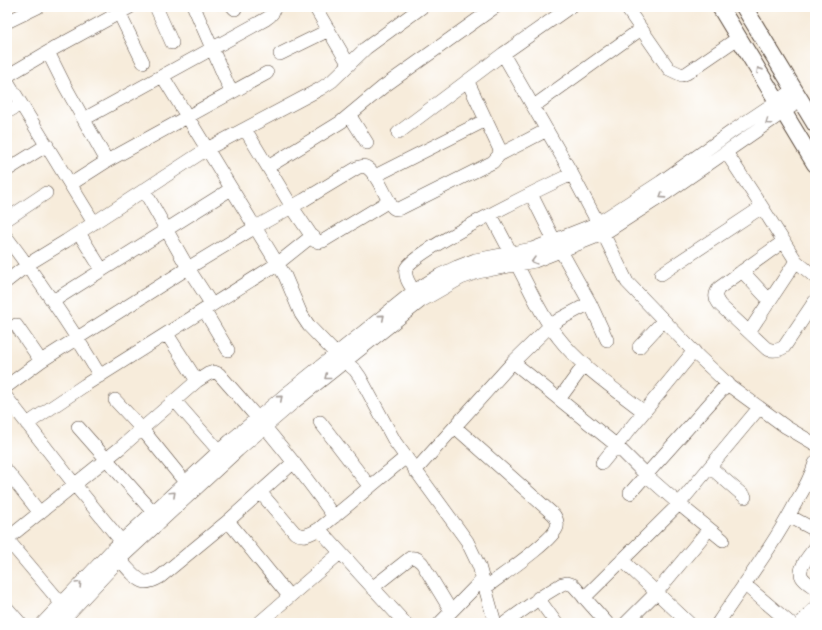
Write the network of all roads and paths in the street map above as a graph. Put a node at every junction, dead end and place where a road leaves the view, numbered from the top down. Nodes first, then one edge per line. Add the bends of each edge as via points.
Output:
1 (38, 7) edge
2 (156, 7) edge
3 (194, 7) edge
4 (274, 7) edge
5 (316, 7) edge
6 (422, 7) edge
7 (495, 7) edge
8 (570, 7) edge
9 (626, 7) edge
10 (744, 7) edge
11 (724, 9) edge
12 (125, 10) edge
13 (7, 22) edge
14 (641, 29) junction
15 (329, 30) junction
16 (738, 38) junction
17 (172, 43) dead end
18 (212, 48) junction
19 (48, 52) junction
20 (280, 54) dead end
21 (503, 54) junction
22 (143, 62) dead end
23 (349, 64) junction
24 (266, 73) dead end
25 (7, 76) edge
26 (163, 77) junction
27 (7, 81) edge
28 (468, 82) junction
29 (232, 92) junction
30 (798, 95) junction
31 (21, 104) junction
32 (534, 106) junction
33 (781, 106) junction
34 (7, 112) edge
35 (350, 116) junction
36 (187, 117) junction
37 (84, 119) junction
38 (486, 120) junction
39 (815, 124) edge
40 (245, 129) junction
41 (548, 130) junction
42 (398, 133) dead end
43 (367, 143) dead end
44 (47, 145) junction
45 (207, 150) junction
46 (726, 152) junction
47 (499, 155) junction
48 (108, 161) junction
49 (815, 164) edge
50 (268, 167) junction
51 (7, 170) edge
52 (572, 174) junction
53 (375, 176) junction
54 (71, 184) junction
55 (144, 190) junction
56 (231, 190) junction
57 (46, 193) dead end
58 (532, 194) junction
59 (388, 201) junction
60 (292, 207) junction
61 (762, 207) junction
62 (491, 215) junction
63 (7, 219) edge
64 (94, 223) junction
65 (254, 228) junction
66 (600, 228) junction
67 (166, 230) junction
68 (79, 233) junction
69 (313, 237) junction
70 (7, 238) edge
71 (784, 242) junction
72 (558, 245) junction
73 (514, 259) junction
74 (796, 261) junction
75 (277, 264) junction
76 (28, 265) junction
77 (188, 268) junction
78 (102, 270) junction
79 (742, 271) junction
80 (661, 274) dead end
81 (815, 277) edge
82 (7, 281) edge
83 (414, 291) junction
84 (770, 300) junction
85 (815, 300) edge
86 (53, 301) junction
87 (590, 303) junction
88 (208, 308) junction
89 (663, 321) junction
90 (16, 325) dead end
91 (550, 326) junction
92 (749, 332) junction
93 (167, 334) junction
94 (78, 338) junction
95 (607, 340) dead end
96 (639, 347) dead end
97 (228, 350) dead end
98 (694, 351) junction
99 (341, 358) junction
100 (41, 361) junction
101 (513, 362) junction
102 (585, 364) junction
103 (100, 376) junction
104 (197, 381) junction
105 (728, 383) junction
106 (7, 386) edge
107 (7, 398) edge
108 (560, 398) junction
109 (115, 400) dead end
110 (175, 401) junction
111 (759, 408) junction
112 (644, 412) junction
113 (262, 422) junction
114 (320, 422) dead end
115 (27, 424) junction
116 (78, 427) dead end
117 (454, 427) junction
118 (142, 429) junction
119 (815, 444) edge
120 (616, 446) junction
121 (219, 451) junction
122 (406, 458) junction
123 (106, 459) junction
124 (294, 462) junction
125 (815, 462) edge
126 (602, 463) dead end
127 (710, 467) junction
128 (415, 471) junction
129 (7, 472) edge
130 (646, 475) junction
131 (813, 477) edge
132 (185, 482) junction
133 (75, 485) junction
134 (370, 487) junction
135 (260, 492) junction
136 (630, 492) dead end
137 (745, 497) dead end
138 (679, 504) junction
139 (153, 512) junction
140 (40, 513) junction
141 (789, 516) junction
142 (334, 517) junction
143 (228, 521) junction
144 (319, 529) junction
145 (709, 529) junction
146 (815, 530) edge
147 (723, 540) dead end
148 (815, 548) edge
149 (118, 550) junction
150 (340, 553) junction
151 (622, 560) junction
152 (484, 583) junction
153 (744, 584) junction
154 (372, 588) junction
155 (815, 588) edge
156 (656, 593) junction
157 (290, 596) junction
158 (538, 598) junction
159 (584, 598) junction
160 (61, 603) junction
161 (7, 608) edge
162 (815, 608) edge
163 (451, 611) junction
164 (20, 623) edge
165 (43, 623) edge
166 (60, 623) edge
167 (258, 623) edge
168 (405, 623) edge
169 (440, 623) edge
170 (495, 623) edge
171 (504, 623) edge
172 (556, 623) edge
173 (607, 623) edge
174 (626, 623) edge
175 (689, 623) edge
176 (718, 623) edge
177 (790, 623) edge
178 (801, 623) edge

1 - 13 street
2 - 17 street
3 - 18 street
4 - 18 street via 272,14 266,19
5 - 15 street
6 - 23 street via 366,48
7 - 35 street via 383,87
8 - 21 street
9 - 14 street
10 - 30 main road
11 - 16 main road
12 - 19 street
12 - 22 street
14 - 16 street via 668,69 682,75
14 - 32 street
15 - 20 street
15 - 23 street
33 -> 16 main road
18 - 26 street
18 - 29 street
19 - 25 street
19 - 37 street
21 - 28 street
21 - 32 street
23 - 40 street via 320,89
24 - 29 street
26 - 36 street
26 - 37 street
27 - 31 street
28 - 38 street
28 - 42 street
29 - 36 street
30 - 33 street
30 - 39 main road
31 - 34 street
31 - 44 street
32 - 41 street
33 -> 46 street
33 - 49 main road
33 - 66 street via 661,182
35 - 43 street
35 - 50 street
36 - 45 street
36 - 48 street
37 - 48 street
38 - 47 street via 500,150
38 - 53 street
40 - 45 street
40 - 50 street
41 - 47 street
41 - 52 street
44 - 51 street
44 - 54 street
45 - 55 street
45 - 56 street
46 - 61 street
46 -> 66 street via 668,192
47 - 59 street via 493,162 401,208 393,208
48 - 54 street
50 - 60 street
52 - 58 street
52 - 66 street
53 - 59 street
53 - 60 street via 366,166 362,166
54 - 64 street
55 - 64 street
55 - 67 street
56 - 65 street
56 - 67 street
57 - 63 street
58 - 62 street
58 - 72 street
59 - 69 street via 323,241 315,241
60 - 65 street
60 - 69 street
61 - 71 street
61 - 80 street
62 - 73 street
62 - 83 street via 414,259 408,265 405,276
64 - 68 street
65 - 75 street
65 - 77 street
66 - 72 street
66 - 89 street via 627,282
67 - 77 street
67 - 78 street
68 - 76 street
68 - 78 street
69 - 75 street
70 - 76 street
71 - 74 street
71 - 79 street
72 - 73 street via 535,261
72 - 87 street
73 - 83 street via 475,260 440,275
73 - 91 street
73 - 99 street via 446,286
74 - 81 street
74 - 84 street
75 - 88 street
75 - 99 street via 309,326
76 - 82 street
76 - 86 street
77 - 88 street
77 - 94 street
78 - 86 street
79 - 84 street
79 - 92 street via 715,294 720,305
99 -> 83 street
84 - 92 street
85 - 92 street via 784,347 779,350 767,349
86 - 94 street
87 - 91 street
87 - 95 street
88 - 93 street
88 - 97 street
89 - 96 street
89 - 98 street
90 - 100 street
91 - 101 street
91 - 102 street
93 - 103 street
93 - 104 street
94 - 100 street
94 - 103 street
98 - 105 street
98 - 112 street
99 - 113 street
99 - 122 street via 360,377
100 - 106 street
101 - 108 street
101 - 117 street
102 - 108 street
102 - 112 street
103 - 115 street
104 - 110 street
104 - 113 street via 214,372 219,374
105 - 111 street
105 - 130 street
107 - 115 street
108 - 120 street
109 - 118 street
110 - 118 street
110 - 121 street
111 - 119 street
111 - 127 street
112 - 120 street
113 - 121 street
113 - 124 street
113 - 149 street via 193,491
114 - 134 street
115 - 133 street
116 - 123 street
117 - 128 street
117 - 152 street via 554,515 557,521 554,532 535,551
118 - 123 street
118 - 132 street
120 - 126 street
120 - 130 street
121 - 132 street
122 - 128 street
122 - 134 street
123 - 133 street
123 - 139 street
124 - 135 street
124 - 142 street
125 - 131 street
127 - 137 street
127 - 138 street
128 - 152 street via 467,541
129 - 140 street
130 - 136 street
130 - 138 street
131 - 141 street
139 -> 132 street
133 - 140 street
133 - 149 street
134 - 142 street
135 - 143 street
135 - 144 street via 295,533 305,536
138 - 145 street
138 - 151 street
139 - 149 street
140 - 160 street via 7,539
141 - 146 street
141 - 153 street
142 - 144 street
143 - 149 street via 152,581 144,582 138,579
143 - 157 street
144 - 150 street
145 - 147 street
145 - 156 street
148 - 155 street via 801,573
160 -> 149 street
149 - 166 street
150 - 154 street
150 - 157 street
151 - 156 street
151 - 159 street
152 - 163 street
152 - 170 street
153 - 176 street
153 - 177 street
154 - 163 street via 414,557 422,563
154 - 168 street
156 - 174 street
156 - 175 street
157 - 167 street
158 - 159 street via 567,583 573,585
158 - 171 street
158 - 172 street
159 - 173 street
160 - 165 street
161 - 164 street
162 - 178 street
163 - 169 street

